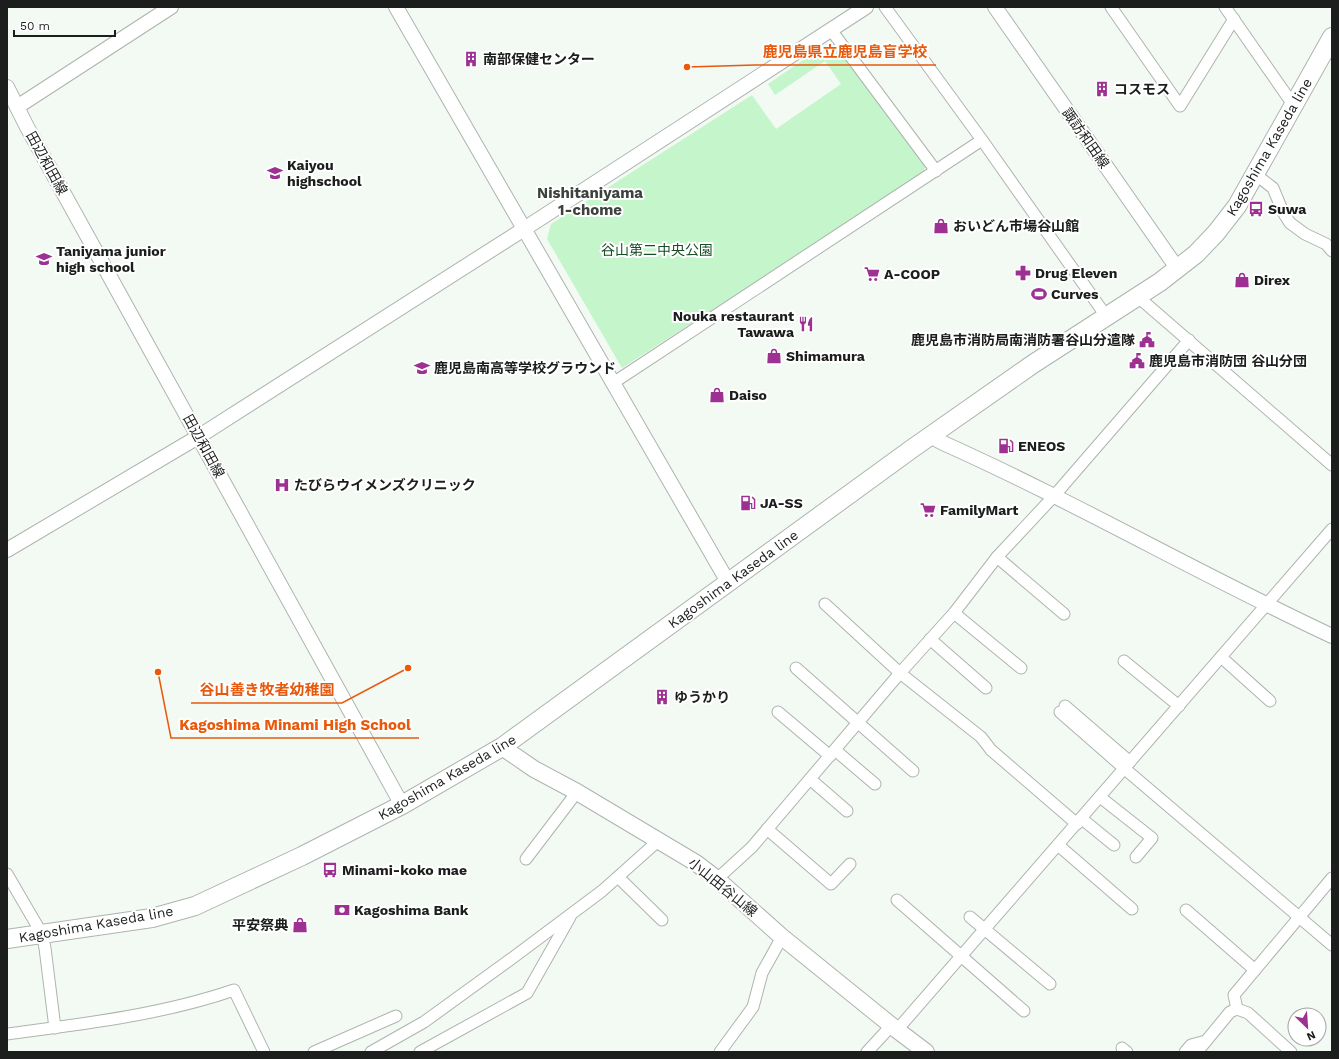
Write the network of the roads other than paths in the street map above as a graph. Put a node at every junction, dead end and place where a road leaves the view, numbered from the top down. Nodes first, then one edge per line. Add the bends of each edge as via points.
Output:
1 (171, 7) edge
2 (396, 7) edge
3 (866, 7) edge
4 (885, 7) edge
5 (995, 7) edge
6 (1111, 7) edge
7 (1225, 7) edge
8 (1234, 20) junction
9 (831, 30) junction
10 (1332, 37) edge
11 (7, 87) edge
12 (1294, 106) junction
13 (17, 107) junction
14 (982, 140) junction
15 (936, 171) junction
16 (1256, 174) junction
17 (524, 229) junction
18 (1332, 251) edge
19 (1177, 268) junction
20 (1137, 296) junction
21 (1106, 316) junction
22 (1189, 340) junction
23 (613, 383) junction
24 (930, 436) junction
25 (198, 437) junction
26 (1332, 465) edge
27 (1054, 496) junction
28 (1332, 529) edge
29 (8, 548) edge
30 (997, 557) junction
31 (728, 582) junction
32 (825, 604) dead end
33 (1266, 605) junction
34 (954, 613) junction
35 (1064, 614) dead end
36 (1332, 636) edge
37 (930, 640) junction
38 (1221, 657) junction
39 (1124, 660) dead end
40 (796, 668) dead end
41 (1021, 668) dead end
42 (900, 673) junction
43 (986, 688) dead end
44 (1270, 701) dead end
45 (1178, 706) junction
46 (1062, 709) dead end
47 (778, 712) dead end
48 (858, 722) junction
49 (502, 747) junction
50 (832, 753) junction
51 (1127, 766) junction
52 (913, 771) dead end
53 (810, 779) junction
54 (875, 784) dead end
55 (577, 792) junction
56 (1100, 797) junction
57 (402, 805) junction
58 (847, 811) dead end
59 (1079, 821) junction
60 (767, 829) junction
61 (658, 841) junction
62 (1058, 845) junction
63 (1114, 845) dead end
64 (1136, 857) dead end
65 (526, 859) dead end
66 (850, 864) dead end
67 (7, 874) edge
68 (618, 877) junction
69 (1332, 878) edge
70 (717, 879) junction
71 (897, 900) dead end
72 (1132, 909) dead end
73 (1186, 910) dead end
74 (572, 914) junction
75 (970, 917) dead end
76 (1299, 918) junction
77 (662, 920) dead end
78 (985, 929) junction
79 (42, 934) junction
80 (782, 937) junction
81 (7, 939) edge
82 (1332, 945) edge
83 (961, 956) junction
84 (1255, 970) junction
85 (1050, 984) dead end
86 (1237, 1009) junction
87 (1024, 1011) dead end
88 (396, 1016) dead end
89 (55, 1028) junction
90 (894, 1028) junction
91 (7, 1034) edge
92 (1206, 1042) junction
93 (374, 1051) edge
94 (264, 1052) edge
95 (314, 1052) edge
96 (420, 1052) edge
97 (720, 1052) edge
98 (867, 1052) edge
99 (926, 1052) edge
100 (1185, 1052) edge
101 (1197, 1052) edge
102 (1291, 1052) edge

1 - 13 street
2 - 17 street
3 - 9 street
4 - 14 street
5 - 19 street, 諏訪和田線
6 - 8 street via 1180,106
7 - 8 street
8 - 12 street
9 - 15 street
9 - 17 street
10 - 12 main road, Kagoshima Kaseda line
11 - 13 street, 田辺和田線
12 - 16 main road, Kagoshima Kaseda line
13 - 25 street, 田辺和田線
14 - 15 street
14 - 21 street
15 - 23 street
16 - 18 street via 1273,188 1290,223 1326,244
16 - 19 main road, Kagoshima Kaseda line via 1237,206 1216,233 1196,254
17 - 23 street
17 - 25 street
19 - 20 main road, Kagoshima Kaseda line
20 - 21 main road, Kagoshima Kaseda line
20 - 22 street
21 - 24 main road, Kagoshima Kaseda line
22 - 26 street
22 - 27 street
23 - 31 street
24 - 27 street
24 - 31 main road, Kagoshima Kaseda line
25 - 29 street
25 - 57 street, 田辺和田線
27 - 30 street
27 - 33 street
28 - 33 street
30 - 34 street
30 - 35 street
31 - 49 main road, Kagoshima Kaseda line
32 - 42 street
33 - 36 street
33 - 38 street
34 - 37 street
34 - 41 street
37 - 42 street
37 - 43 street
38 - 44 street
38 - 45 street
39 - 45 street
40 - 48 street
42 - 48 street
42 - 59 street via 982,737 991,750
45 - 51 street
46 - 51 street
47 - 50 street
48 - 50 street
48 - 52 street
49 - 55 main road, 小山田谷山線 via 534,769
49 - 57 main road, Kagoshima Kaseda line
50 - 53 street
50 - 54 street
51 - 56 street
51 - 76 street
53 - 58 street
53 - 60 street
55 - 61 main road, 小山田谷山線
55 - 65 street
56 - 59 street
56 - 64 street via 1152,838
57 - 79 main road, Kagoshima Kaseda line via 195,906 152,918
59 - 62 street
59 - 63 street
60 - 66 street via 831,884
60 - 70 street via 752,847
61 - 68 street
61 - 70 main road, 小山田谷山線 via 696,863
62 - 72 street
62 - 78 street
67 - 79 street
68 - 74 street
68 - 77 street
69 - 76 street
70 - 80 main road, 小山田谷山線
71 - 83 street
73 - 84 street
74 - 93 street via 424,1022
74 - 96 street via 526,993
75 - 78 street
76 - 82 street
76 - 84 street
78 - 83 street
78 - 85 street
79 - 81 main road, Kagoshima Kaseda line
79 - 89 street
80 - 90 main road, 小山田谷山線
80 - 97 street via 762,974 753,1007
83 - 87 street
83 - 90 street
84 - 86 street via 1234,995
86 - 92 street via 1230,1012
86 - 102 street via 1248,1013
88 - 95 street
89 - 91 street
89 - 94 street via 161,1011 234,990
90 - 98 street
90 - 99 main road, 小山田谷山線
92 - 100 street via 1191,1045
92 - 101 street

